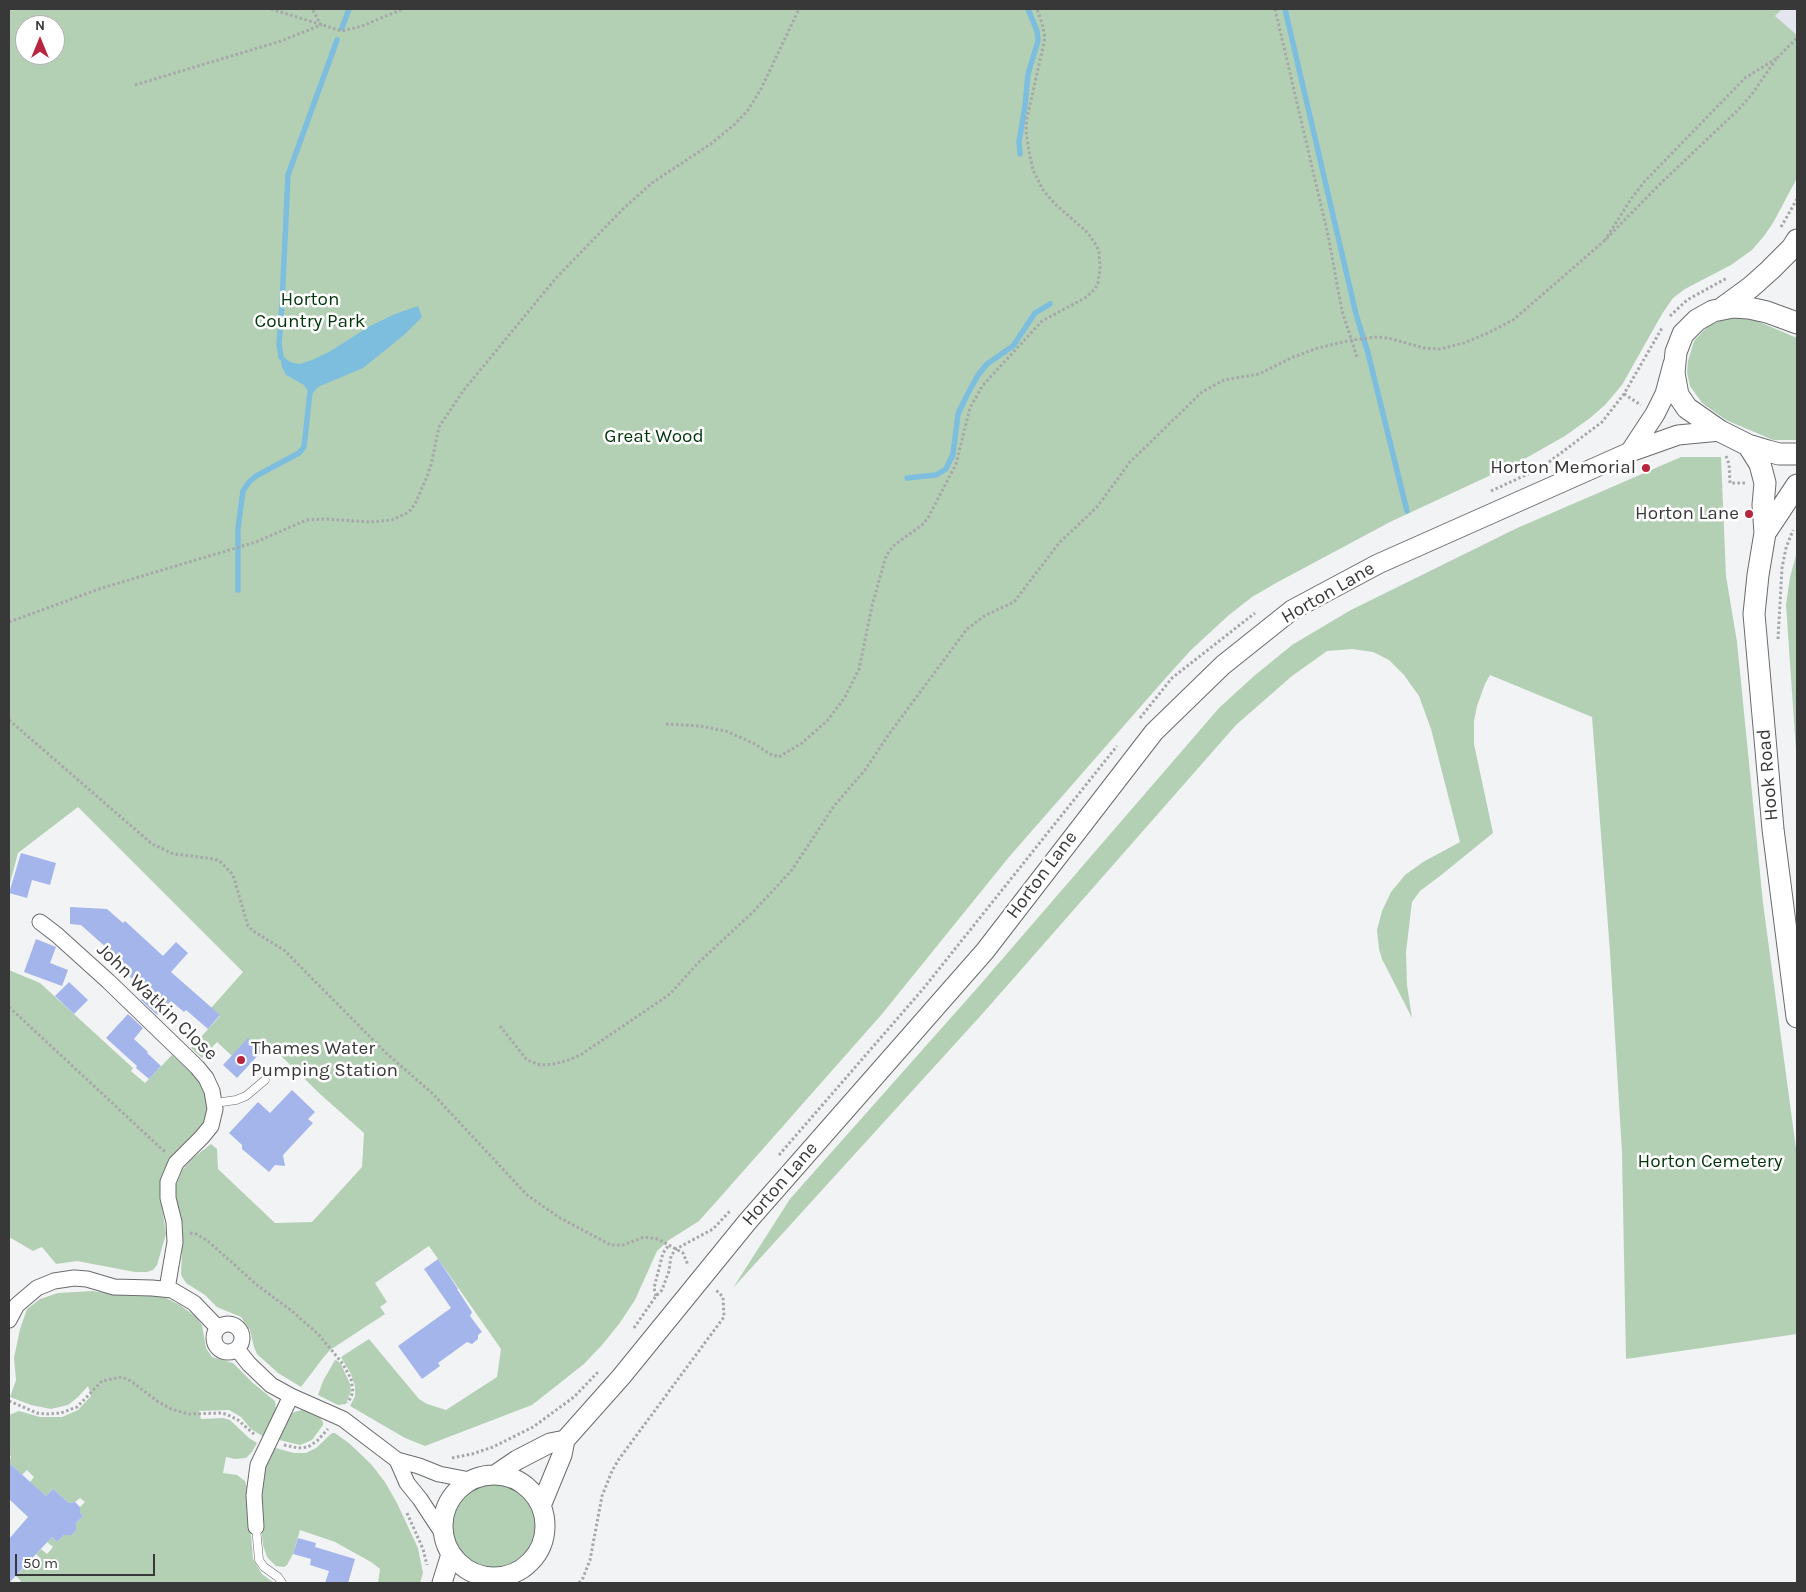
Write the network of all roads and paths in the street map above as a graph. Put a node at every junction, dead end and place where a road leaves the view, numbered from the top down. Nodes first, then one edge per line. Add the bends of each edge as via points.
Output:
1 (272, 9) edge
2 (312, 9) edge
3 (403, 9) edge
4 (799, 9) edge
5 (1037, 9) edge
6 (1275, 9) edge
7 (321, 25) junction
8 (1797, 38) edge
9 (1777, 58) junction
10 (135, 85) dead end
11 (1605, 240) junction
12 (1797, 240) edge
13 (1721, 309) junction
14 (1797, 323) edge
15 (1351, 340) junction
16 (1357, 356) dead end
17 (1675, 359) junction
18 (1624, 394) dead end
19 (1644, 407) dead end
20 (1720, 431) junction
21 (1748, 445) junction
22 (1630, 452) junction
23 (1797, 454) edge
24 (1797, 485) edge
25 (1795, 524) dead end
26 (1765, 533) junction
27 (9, 622) edge
28 (1778, 643) dead end
29 (9, 720) edge
30 (666, 724) dead end
31 (40, 922) dead end
32 (9, 1007) edge
33 (1797, 1016) edge
34 (500, 1026) dead end
35 (265, 1080) dead end
36 (215, 1103) junction
37 (176, 1162) junction
38 (175, 1234) junction
39 (669, 1245) junction
40 (676, 1249) junction
41 (691, 1270) dead end
42 (168, 1289) junction
43 (719, 1291) dead end
44 (656, 1296) junction
45 (9, 1320) edge
46 (629, 1336) dead end
47 (605, 1364) dead end
48 (291, 1396) junction
49 (9, 1401) edge
50 (344, 1410) dead end
51 (334, 1424) dead end
52 (565, 1440) junction
53 (268, 1441) junction
54 (451, 1459) dead end
55 (397, 1460) junction
56 (494, 1474) junction
57 (470, 1480) junction
58 (542, 1506) junction
59 (407, 1513) dead end
60 (256, 1527) joint
61 (443, 1534) junction
62 (451, 1554) junction
63 (435, 1578) edge
64 (493, 1580) edge
65 (282, 1583) edge
66 (579, 1583) edge

1 - 7 path
2 - 7 path
3 - 7 path via 350,30
4 - 27 path via 748,110 712,143 652,183 624,208 556,278 463,391 439,427 431,465 409,512 392,520 370,522 306,520 256,542 102,588
5 - 30 path via 1045,38 1026,126 1031,161 1043,190 1092,237 1100,259 1098,283 1085,298 1042,321 988,378 976,396 966,422 960,454 928,518 893,546 886,556 859,669 846,698 827,721 802,743 779,757 726,731
6 - 15 path
7 - 10 path via 281,42
8 - 9 path
9 - 11 path via 1738,110
9 - 11 path via 1745,78 1645,181
11 - 15 path via 1513,320 1488,333 1440,349 1388,338
12 - 13 main road via 1770,270
13 - 14 main road via 1750,308
13 - 17 main road via 1687,328 1678,344
15 - 16 path
15 - 34 path via 1310,350 1259,374 1216,383 1182,410 1130,462 1092,514 1059,543 1014,602 984,616 967,629 865,770 834,806 792,870 663,999 582,1054 554,1064 540,1065 527,1060
17 - 20 main road via 1678,395 1695,414
17 - 22 street via 1665,394
18 - 19 path
20 - 21 main road
20 - 22 street, Horton Lane via 1678,435
21 - 23 main road via 1779,454
21 - 26 main road, Hook Road via 1760,464 1764,479
22 - 52 street, Horton Lane via 1378,564 1292,610 1223,665 1154,732 985,951 748,1221 622,1378
24 - 26 main road, Hook Road
25 - 28 path via 1782,568
26 - 33 main road, Hook Road via 1754,614 1773,829
29 - 39 path via 152,844 174,854 215,859 222,863 233,875 248,926 284,950 385,1052 433,1094 527,1195 560,1218 611,1245 644,1238
31 - 36 street, John Watkin Close via 102,975 198,1067 210,1084
32 - 37 path
35 - 36 lane via 246,1096
36 - 37 street via 211,1126
37 - 38 street via 167,1188
38 - 42 street
38 - 50 path via 201,1236 319,1336 343,1364 352,1382 353,1392
39 - 40 path
39 - 44 path via 663,1253 654,1288
40 - 41 path via 683,1253
40 - 44 path via 662,1290
42 - 45 street via 114,1287 80,1278 60,1279 30,1292 17,1305
42 - 48 street via 190,1299 218,1328 214,1338 217,1348 227,1352 237,1349 266,1381
43 - 66 path via 723,1297 724,1317 612,1471 602,1496 590,1560
44 - 46 path
47 - 54 path via 574,1397 533,1427 493,1447
48 - 53 street
48 - 55 street via 343,1419
49 - 53 path via 42,1414 68,1411 77,1407 102,1381 122,1378 171,1409 189,1414 222,1413
51 - 53 path via 308,1447 292,1448
52 - 56 street, Horton Lane via 550,1443
52 - 58 street, Horton Lane
53 - 60 street via 254,1485
55 - 57 street
55 - 61 street via 407,1483
56 - 57 street
56 - 58 street via 518,1480
57 - 61 street via 454,1494 444,1513
58 - 64 street via 546,1525 542,1544 532,1561 516,1572
59 - 63 path
60 - 65 lane via 259,1560
61 - 62 street
62 - 63 street
62 - 64 street via 463,1567

